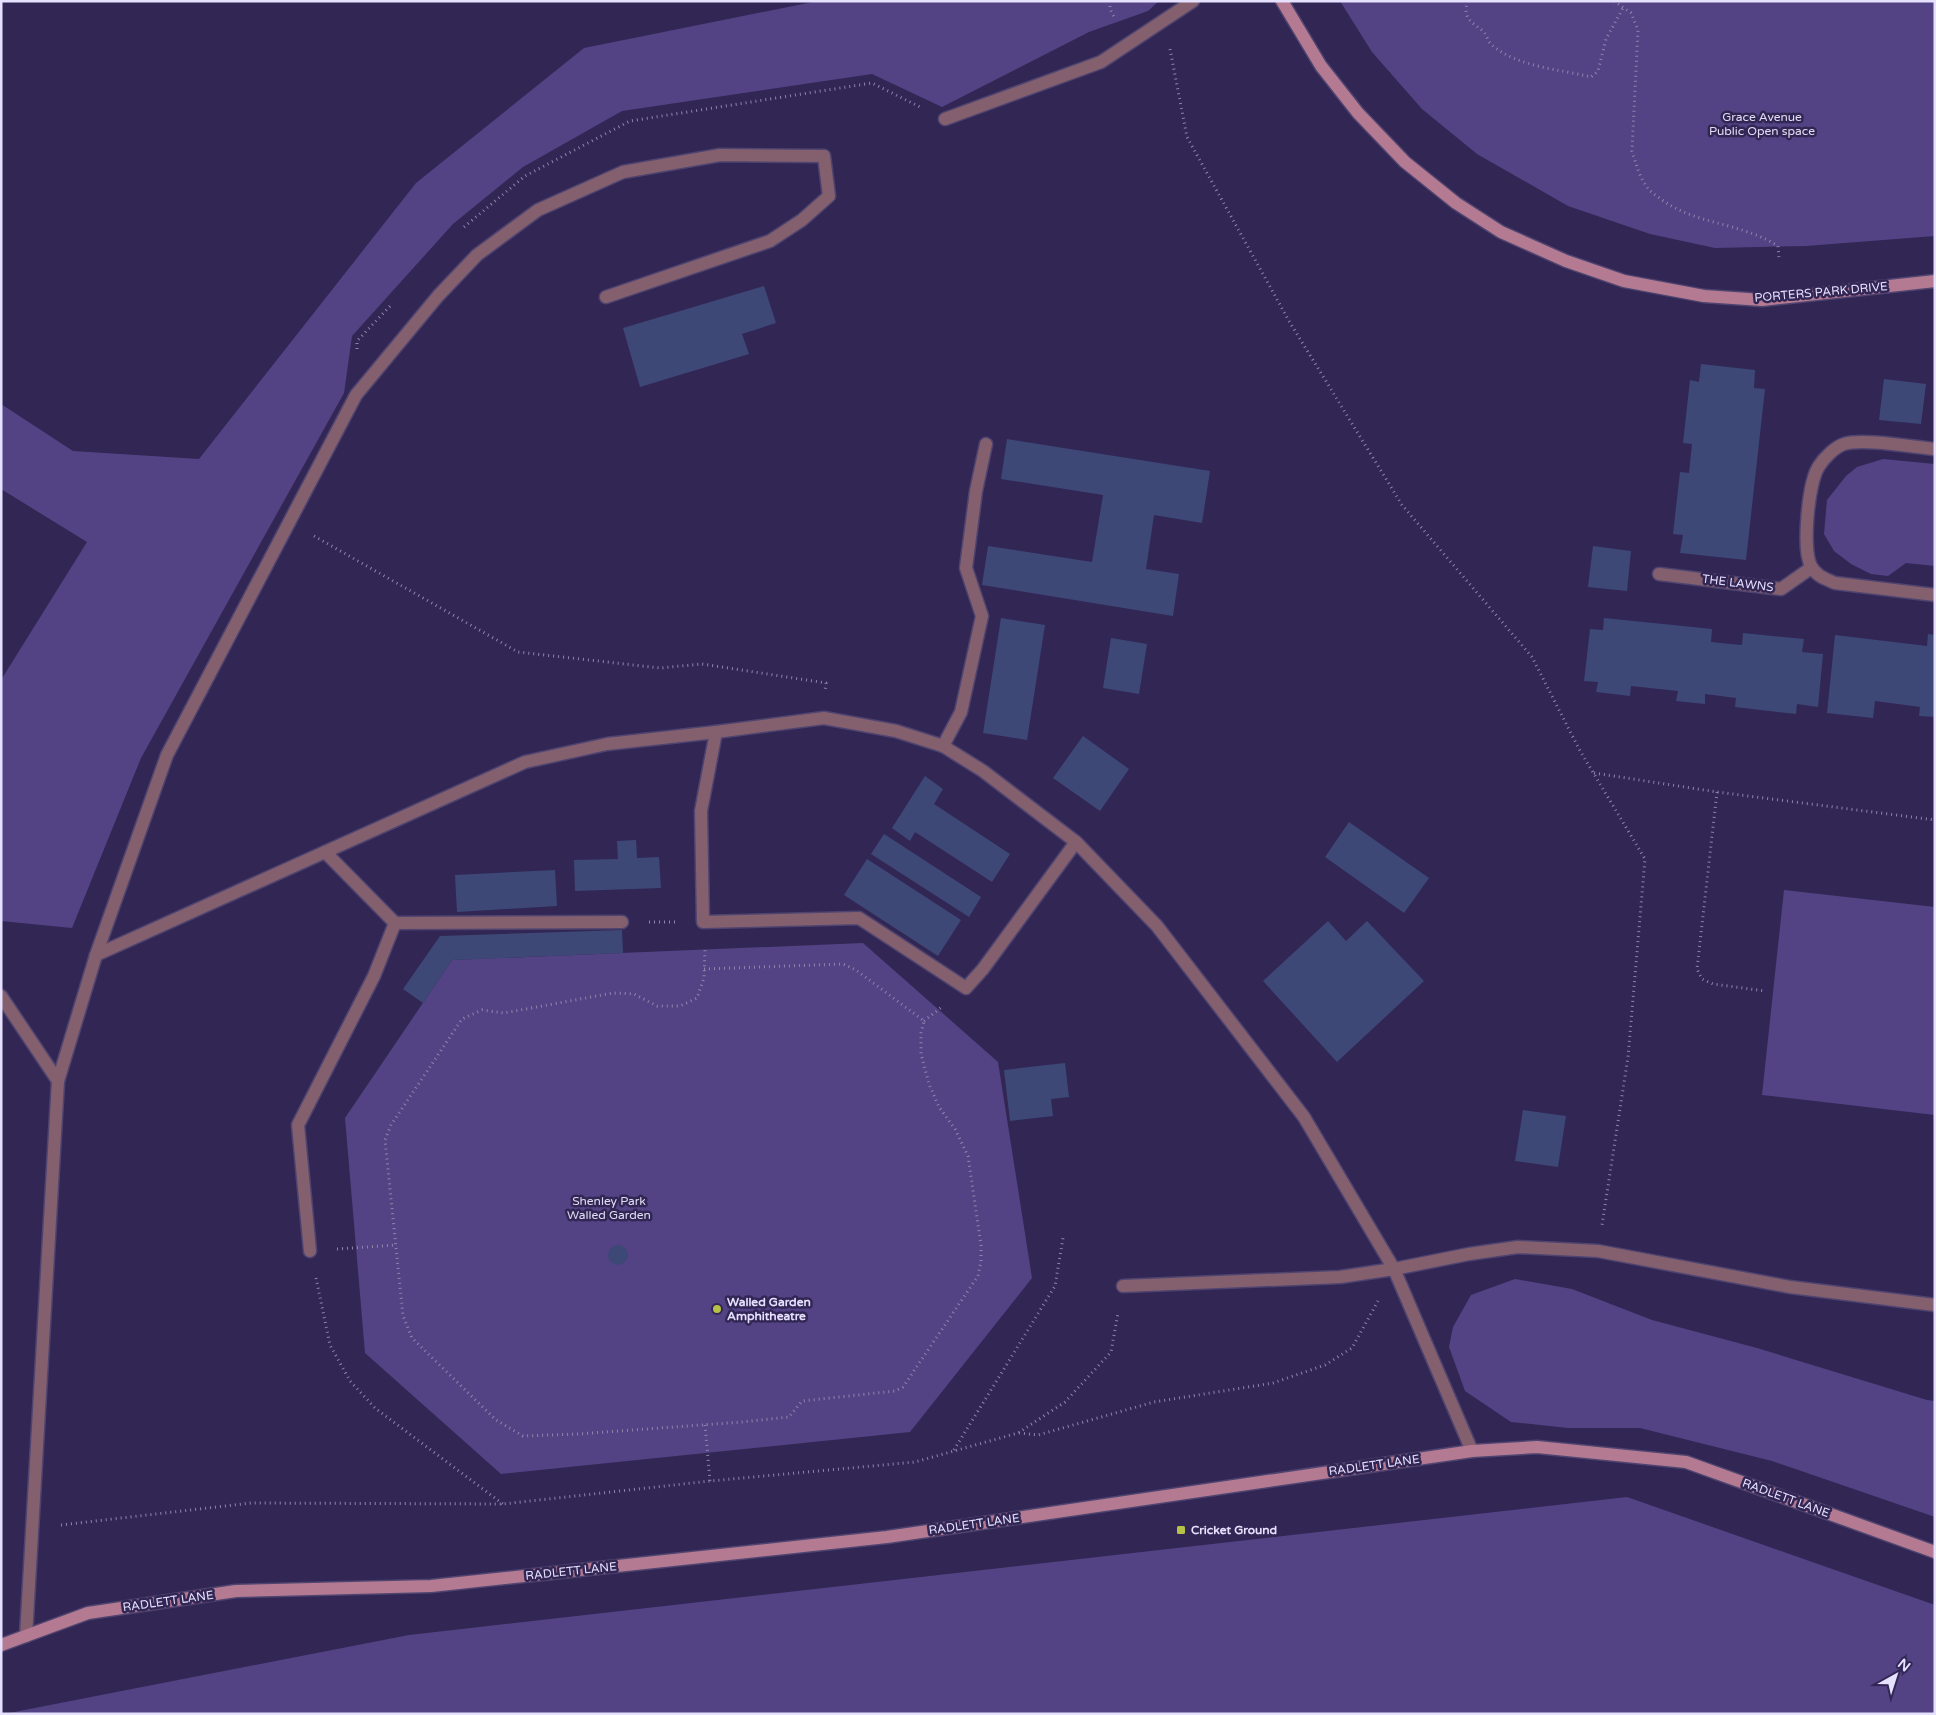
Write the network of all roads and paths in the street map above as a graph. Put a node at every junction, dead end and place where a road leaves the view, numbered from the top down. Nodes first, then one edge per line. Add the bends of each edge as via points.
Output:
1 (1193, 1) edge
2 (1282, 1) edge
3 (1468, 1) edge
4 (1614, 1) edge
5 (1623, 8) junction
6 (1165, 21) junction
7 (945, 119) dead end
8 (1779, 257) dead end
9 (1935, 281) edge
10 (606, 297) dead end
11 (986, 444) dead end
12 (1935, 449) edge
13 (289, 522) junction
14 (1811, 568) junction
15 (1659, 574) dead end
16 (1935, 595) edge
17 (824, 718) junction
18 (716, 732) junction
19 (943, 746) junction
20 (1593, 773) junction
21 (1717, 792) junction
22 (1935, 820) edge
23 (1076, 842) junction
24 (324, 852) junction
25 (622, 922) joint
26 (703, 922) junction
27 (395, 923) junction
28 (705, 950) dead end
29 (96, 955) junction
30 (704, 969) junction
31 (1765, 991) dead end
32 (1, 996) edge
33 (58, 1081) junction
34 (1063, 1238) dead end
35 (396, 1245) junction
36 (310, 1251) junction
37 (1598, 1251) junction
38 (1394, 1270) junction
39 (1123, 1286) joint
40 (1935, 1305) edge
41 (705, 1425) junction
42 (1018, 1433) junction
43 (954, 1451) junction
44 (1472, 1451) junction
45 (710, 1481) junction
46 (503, 1504) junction
47 (33, 1528) junction
48 (1935, 1552) edge
49 (26, 1636) junction
50 (1, 1645) edge

1 - 6 street
2 - 9 street, PORTERS PARK DRIVE via 1321,66 1358,113 1405,162 1456,203 1501,232 1566,261 1624,281 1704,296 1762,300
3 - 5 path via 1467,16 1473,25 1503,53 1525,62 1591,77 1598,71 1606,40
4 - 5 path
5 - 8 path via 1631,13 1638,30 1632,151 1648,188 1667,204 1698,218 1766,238 1778,246
6 - 7 street via 1101,62
6 - 20 path via 1187,137 1289,321 1402,505 1532,657
10 - 13 street via 770,241 802,220 828,196 824,156 720,154 623,172 538,210 477,255 438,296 356,395
11 - 19 street via 976,490 966,568 982,616 961,712
12 - 14 street via 1855,441 1842,444 1830,453 1818,466 1811,482 1806,542
13 - 17 path via 518,652 660,668 702,664 826,683
13 - 29 street via 167,755
14 - 15 street, THE LAWNS via 1781,589
14 - 16 street via 1820,577 1835,583
17 - 18 street
17 - 19 street via 896,730
18 - 24 street via 607,744 525,762
18 - 26 street via 701,811
19 - 23 street via 982,771
20 - 21 path
20 - 37 path via 1645,859 1628,1058
21 - 22 path
21 - 31 path via 1697,969 1702,979 1713,984
23 - 26 street via 966,988 859,918
23 - 38 street via 1156,926 1304,1118
24 - 27 street
24 - 29 street
25 - 26 path
25 - 27 street
27 - 36 street via 374,976 298,1125
28 - 30 path
29 - 33 street
30 - 35 path via 697,998 680,1006 658,1006 634,994 613,993 504,1013 482,1010 462,1018 391,1125 386,1140
30 - 41 path via 842,964 856,970 924,1021 921,1054 939,1107 955,1128 968,1156 981,1245 978,1276 903,1387 802,1401 789,1417
32 - 33 street
33 - 47 street
34 - 43 path via 1054,1286
35 - 36 path
35 - 41 path via 403,1316 412,1338 496,1420 523,1436
36 - 46 path via 330,1345 350,1381 375,1408
37 - 38 street via 1518,1247
37 - 40 street via 1790,1287
38 - 39 street via 1340,1277
38 - 42 path via 1352,1348 1325,1365 1273,1383 1154,1402 1038,1435
38 - 44 street
39 - 42 path via 1111,1352 1065,1402
41 - 45 path
42 - 43 path
43 - 45 path via 916,1462
44 - 48 street, RADLETT LANE via 1537,1447 1686,1462
44 - 49 street, RADLETT LANE via 887,1537 431,1586 236,1591 88,1613
45 - 46 path
46 - 47 path via 251,1503
47 - 49 street
49 - 50 street, RADLETT LANE

